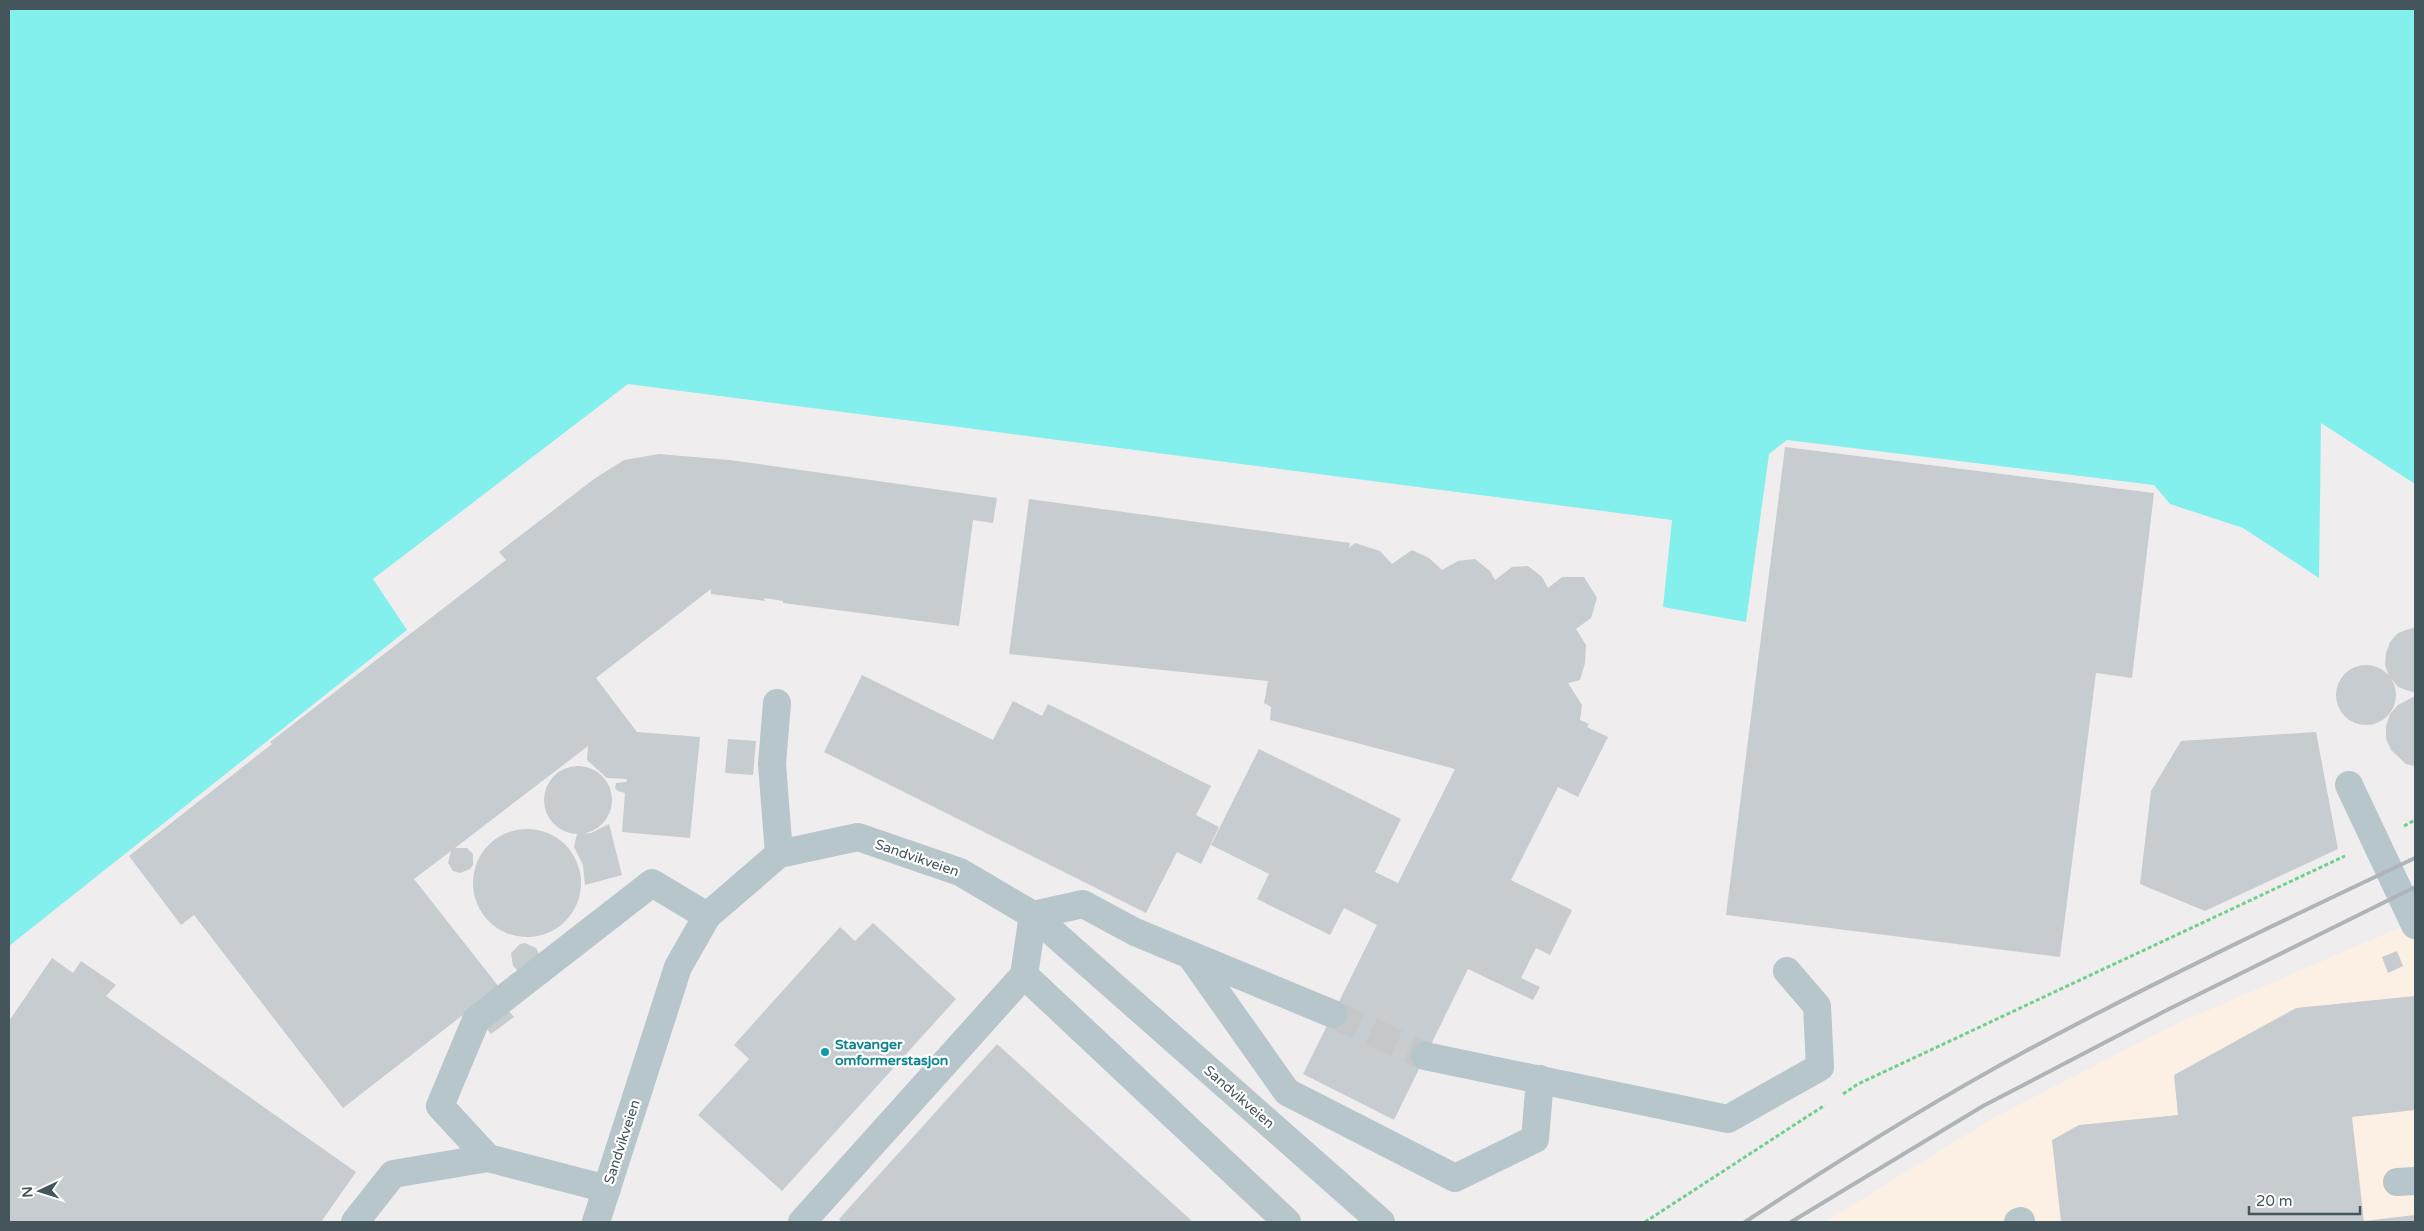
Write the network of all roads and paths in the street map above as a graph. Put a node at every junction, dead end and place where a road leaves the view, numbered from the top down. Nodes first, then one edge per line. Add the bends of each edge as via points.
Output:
1 (777, 703) dead end
2 (2349, 785) dead end
3 (2415, 820) edge
4 (2398, 829) dead end
5 (779, 854) junction
6 (2348, 855) dead end
7 (1033, 914) junction
8 (707, 916) junction
9 (2415, 925) edge
10 (1190, 955) junction
11 (1787, 971) dead end
12 (1024, 975) junction
13 (1333, 1014) tunnel mouth
14 (1425, 1056) tunnel mouth
15 (1540, 1080) junction
16 (1842, 1094) dead end
17 (1826, 1105) dead end
18 (488, 1158) junction
19 (608, 1189) junction
20 (355, 1222) edge
21 (596, 1222) edge
22 (802, 1222) edge
23 (1287, 1222) edge
24 (1381, 1222) edge
25 (1645, 1222) edge

1 - 5 street via 772,764
2 - 9 street
3 - 4 path
5 - 7 street, Sandvikveien via 858,837 960,872
5 - 8 street, Sandvikveien
6 - 16 path
7 - 10 street via 1082,904 1135,932
7 - 12 street
7 - 24 street, Sandvikveien
8 - 18 street via 652,883 476,1020 440,1106
8 - 19 street, Sandvikveien via 678,967
10 - 13 street
10 - 15 street via 1287,1092 1455,1178 1534,1139
11 - 15 street via 1817,1006 1820,1067 1728,1119
12 - 22 street
12 - 23 street
14 - 15 street
17 - 25 path
18 - 19 street
18 - 20 street via 393,1174
19 - 21 street, Sandvikveien

